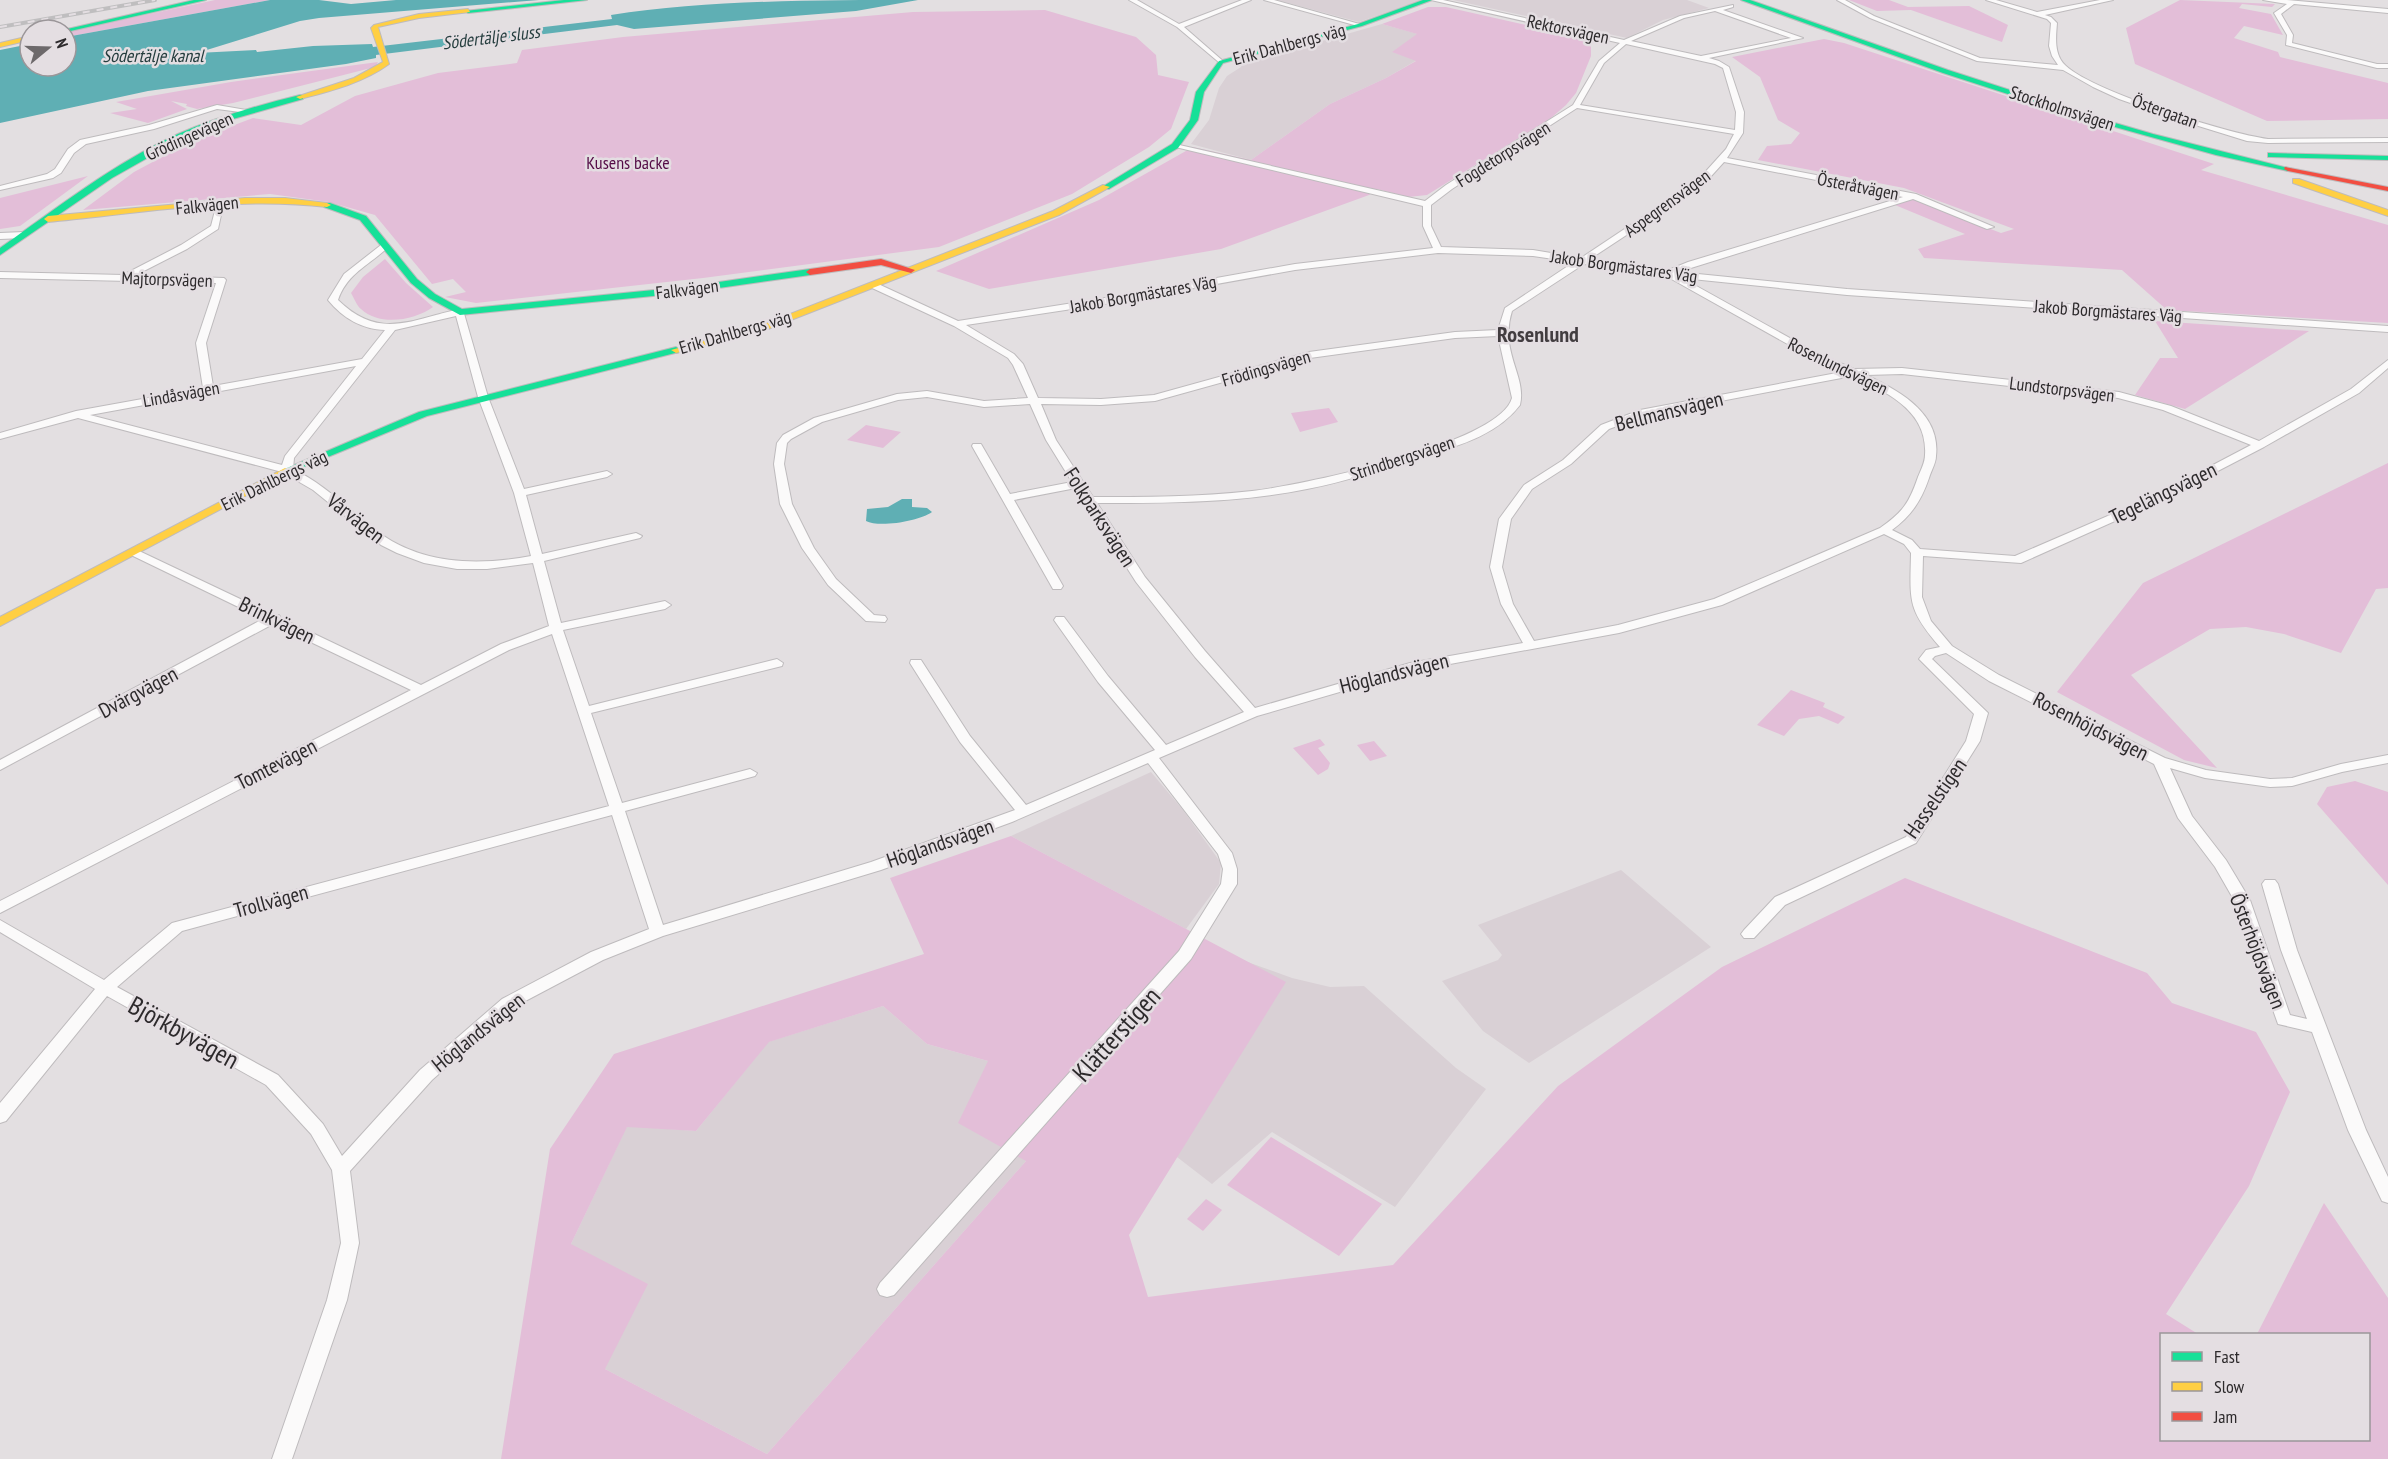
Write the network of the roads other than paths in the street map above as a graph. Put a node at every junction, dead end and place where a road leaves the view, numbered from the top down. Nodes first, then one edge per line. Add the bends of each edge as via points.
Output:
1 (202, 0) edge
2 (584, 0) edge
3 (1132, 0) edge
4 (1248, 0) edge
5 (1268, 0) edge
6 (1429, 0) edge
7 (1434, 0) edge
8 (1756, 0) edge
9 (1840, 0) edge
10 (1989, 0) edge
11 (2110, 0) edge
12 (2266, 0) edge
13 (1738, 3) edge
14 (2292, 3) junction
15 (1714, 9) junction
16 (2388, 11) edge
17 (2038, 14) junction
18 (1359, 25) junction
19 (1179, 26) junction
20 (78, 27) edge
21 (1574, 30) junction
22 (18, 41) edge
23 (1626, 41) junction
24 (1597, 44) dead end
25 (0, 45) edge
26 (1702, 58) junction
27 (1221, 62) junction
28 (2388, 66) edge
29 (2063, 68) junction
30 (1576, 106) junction
31 (248, 111) junction
32 (1739, 133) junction
33 (2388, 140) edge
34 (1175, 146) junction
35 (2205, 146) junction
36 (1723, 159) junction
37 (2388, 159) edge
38 (2243, 160) junction
39 (2388, 182) edge
40 (0, 188) edge
41 (2388, 189) edge
42 (2388, 195) edge
43 (1913, 196) junction
44 (221, 203) junction
45 (1427, 204) junction
46 (2388, 210) edge
47 (48, 219) junction
48 (1990, 227) dead end
49 (0, 236) edge
50 (24, 236) junction
51 (384, 247) junction
52 (1438, 250) junction
53 (0, 252) edge
54 (1586, 259) junction
55 (912, 270) junction
56 (1668, 274) junction
57 (0, 275) edge
58 (124, 278) junction
59 (873, 285) junction
60 (460, 312) junction
61 (957, 324) junction
62 (391, 329) junction
63 (2388, 329) edge
64 (1501, 333) junction
65 (363, 362) junction
66 (2388, 363) edge
67 (1856, 372) junction
68 (208, 389) junction
69 (483, 397) junction
70 (1033, 401) junction
71 (76, 414) junction
72 (0, 436) edge
73 (2260, 445) junction
74 (977, 446) dead end
75 (287, 470) junction
76 (606, 474) dead end
77 (1078, 484) junction
78 (520, 493) junction
79 (1008, 498) junction
80 (1088, 500) junction
81 (1884, 530) junction
82 (636, 536) dead end
83 (133, 552) junction
84 (1917, 552) junction
85 (537, 559) junction
86 (1057, 586) dead end
87 (665, 605) dead end
88 (275, 618) junction
89 (881, 619) dead end
90 (1060, 620) dead end
91 (0, 622) edge
92 (556, 628) junction
93 (1529, 643) junction
94 (1948, 649) junction
95 (777, 663) dead end
96 (916, 663) dead end
97 (419, 689) junction
98 (584, 711) junction
99 (1252, 713) junction
100 (1157, 753) junction
101 (2388, 759) edge
102 (2160, 761) junction
103 (0, 766) edge
104 (750, 773) dead end
105 (617, 808) junction
106 (1024, 812) junction
107 (2270, 884) dead end
108 (0, 908) edge
109 (0, 925) edge
110 (658, 932) junction
111 (1749, 934) dead end
112 (105, 988) junction
113 (2318, 1027) junction
114 (0, 1116) edge
115 (341, 1169) junction
116 (2388, 1196) edge
117 (887, 1289) dead end
118 (282, 1459) edge

1 - 20 street
2 - 31 street, Grödingevägen via 397,20 374,28 387,63 376,72
3 - 19 street
4 - 19 street
5 - 18 street
6 - 18 street, Erik Dahlbergs väg
7 - 21 street, Rektorsvägen
8 - 35 street, Stockholmsvägen via 1945,66
9 - 29 street via 1979,60
10 - 17 street
11 - 17 street
12 - 14 street
13 - 15 street, Fogdetorpsvägen
13 - 38 street, Stockholmsvägen via 2149,136
14 - 16 street
14 - 28 street via 2277,13 2290,35 2289,44
15 - 23 street, Fogdetorpsvägen
15 - 26 street via 1800,38
17 - 29 street via 2054,23 2052,44
18 - 27 street, Erik Dahlbergs väg
19 - 27 street
21 - 23 street, Rektorsvägen
21 - 24 street
22 - 25 street
23 - 26 street, Rektorsvägen
23 - 30 street, Fogdetorpsvägen via 1600,57
26 - 32 street via 1726,67 1741,114
27 - 34 street, Erik Dahlbergs väg via 1200,92 1194,120
29 - 33 street, Östergatan via 2138,102 2250,139
30 - 32 street
30 - 45 street, Fogdetorpsvägen
31 - 40 street via 217,107 83,142 50,176
31 - 47 street, Grödingevägen via 154,150
32 - 36 street, Aspegrensvägen
34 - 45 street
34 - 55 street, Erik Dahlbergs väg via 1140,170 1056,213
35 - 37 street via 2300,157
35 - 39 street, Stockholmsvägen
36 - 43 street, Österåtvägen
36 - 54 street, Aspegrensvägen via 1701,182
37 - 39 street via 2358,166
38 - 41 street, Stockholmsvägen
38 - 46 street
42 - 46 street via 2379,199
43 - 48 street, Österåtvägen
43 - 56 street
44 - 47 street, Falkvägen via 104,217
44 - 51 street, Falkvägen via 287,200 356,214 372,224
44 - 58 street via 215,227
45 - 52 street via 1427,226
47 - 50 street, Grödingevägen
49 - 50 street
50 - 53 street, Grödingevägen
51 - 60 street, Falkvägen via 409,276 440,302
51 - 62 street, Falkvägen via 349,273 336,289 333,300 347,317
52 - 54 street, Jakob Borgmästares Väg
52 - 61 street, Jakob Borgmästares Väg via 1295,267
54 - 56 street, Jakob Borgmästares Väg
54 - 64 street via 1508,310
55 - 59 street, Erik Dahlbergs väg
55 - 60 street, Falkvägen via 881,262 684,290
56 - 63 street, Jakob Borgmästares Väg via 1890,296
56 - 67 street, Rosenlundsvägen via 1803,349
57 - 58 street, Majtorpsvägen
58 - 68 street, Majtorpsvägen via 221,280 201,343
59 - 61 street
59 - 69 street, Erik Dahlbergs väg via 765,327
60 - 62 street, Falkvägen
60 - 69 street
61 - 70 street, Folkparksvägen via 1011,356
62 - 65 street
64 - 70 street, Frödingsvägen via 1412,340 1309,355 1155,398
64 - 80 street, Strindbergsvägen via 1518,395 1516,405 1493,425 1447,446 1305,486 1169,500
65 - 68 street, Lindåsvägen
65 - 75 street via 289,458
66 - 73 street, Tegelängsvägen via 2355,391
67 - 73 street, Lundstorpsvägen via 1902,371 2120,395 2167,408
67 - 81 street, Rosenlundsvägen via 1893,391 1914,409 1928,427 1932,447 1929,468 1918,493 1904,516
67 - 93 street, Bellmansvägen via 1629,417 1605,427 1567,462 1528,487 1505,519 1496,567 1507,604
68 - 71 street, Lindåsvägen
69 - 75 street, Erik Dahlbergs väg via 423,414
69 - 78 street
70 - 77 street, Folkparksvägen via 1050,440
70 - 89 street, Frödingsvägen via 984,404 927,394 897,397 818,420 782,443 779,464 786,504 808,548 832,582 870,618
71 - 72 street, Lindåsvägen
71 - 75 street, Vårvägen
73 - 84 street, Tegelängsvägen via 2158,498 2017,560
74 - 79 street
75 - 83 street, Erik Dahlbergs väg
75 - 85 street, Vårvägen via 329,496 364,527 401,551 444,563 486,566
76 - 78 street
77 - 79 street
77 - 80 street, Folkparksvägen
78 - 85 street
79 - 86 street
80 - 99 street, Folkparksvägen via 1140,579
81 - 84 street via 1908,542
81 - 93 street, Höglandsvägen via 1718,602 1619,629
82 - 85 street, Vårvägen
83 - 88 street, Brinkvägen
83 - 91 street, Erik Dahlbergs väg
84 - 94 street, Rosenhöjdsvägen via 1916,597 1925,622
85 - 92 street
87 - 92 street, Tomtevägen
88 - 97 street, Brinkvägen
88 - 103 street, Dvärgvägen
90 - 100 street, Klätterstigen
92 - 97 street, Tomtevägen
92 - 98 street
93 - 99 street, Höglandsvägen via 1410,667
94 - 102 street, Rosenhöjdsvägen via 1994,678
94 - 111 street, Hasselstigen via 1931,653 1925,659 1981,713 1973,741 1911,840 1779,901
95 - 98 street
96 - 106 street via 965,739
97 - 108 street, Tomtevägen
98 - 105 street
99 - 100 street, Höglandsvägen
100 - 106 street, Höglandsvägen
100 - 117 street, Klätterstigen via 1225,853 1230,870 1228,884 1185,955
101 - 102 street, Rosenhöjdsvägen via 2292,782 2271,783 2205,774
102 - 113 street, Österhöjdsvägen via 2185,818 2221,864 2242,900 2284,1020
104 - 105 street, Trollvägen
105 - 110 street
105 - 112 street, Trollvägen via 177,927
106 - 110 street, Höglandsvägen via 876,866
107 - 113 street, Österhöjdsvägen
109 - 112 street, Björkbyvägen
110 - 115 street, Höglandsvägen via 597,956 508,1003 426,1075
112 - 114 street, Trollvägen
112 - 115 street, Björkbyvägen via 272,1080 317,1129
113 - 116 street, Österhöjdsvägen via 2357,1131
115 - 118 street via 350,1243 337,1300

